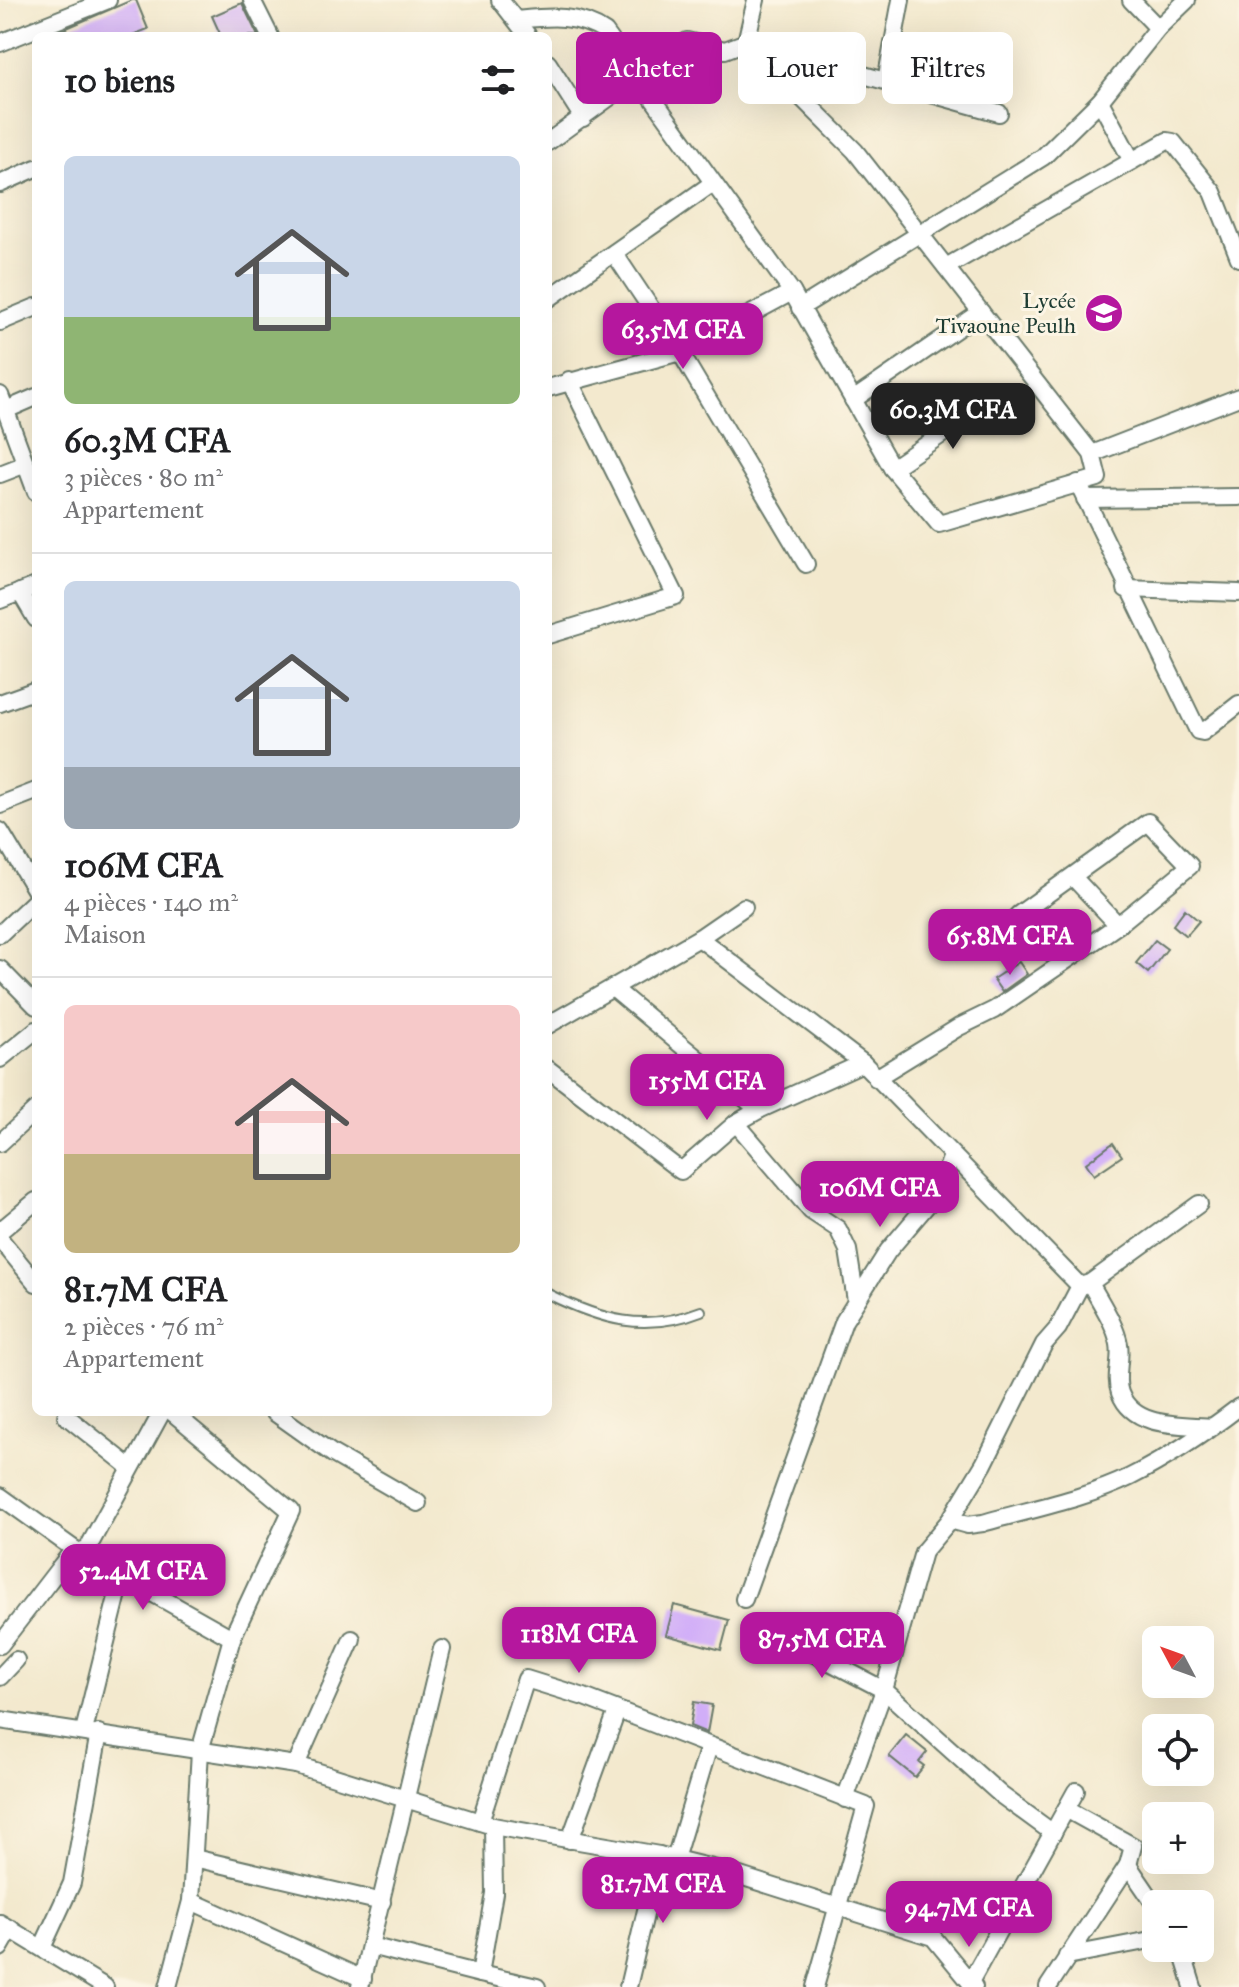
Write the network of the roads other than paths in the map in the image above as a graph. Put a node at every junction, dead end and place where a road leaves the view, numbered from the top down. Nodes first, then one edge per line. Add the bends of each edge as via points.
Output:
1 (108, 0) edge
2 (252, 0) edge
3 (500, 0) edge
4 (756, 0) edge
5 (901, 0) edge
6 (1131, 0) edge
7 (1187, 0) edge
8 (78, 6) edge
9 (516, 20) junction
10 (1158, 28) junction
11 (268, 32) edge
12 (525, 32) edge
13 (605, 32) edge
14 (748, 32) edge
15 (895, 32) edge
16 (0, 43) edge
17 (552, 69) edge
18 (1100, 101) junction
19 (602, 104) edge
20 (655, 104) edge
21 (808, 104) edge
22 (967, 104) edge
23 (999, 113) dead end
24 (583, 118) junction
25 (552, 139) edge
26 (1132, 161) junction
27 (32, 170) edge
28 (713, 183) junction
29 (0, 184) edge
30 (919, 233) junction
31 (614, 253) junction
32 (1239, 258) edge
33 (946, 267) junction
34 (792, 292) junction
35 (552, 296) edge
36 (800, 308) junction
37 (32, 309) edge
38 (981, 312) junction
39 (0, 322) edge
40 (680, 352) junction
41 (569, 380) junction
42 (552, 386) edge
43 (1239, 397) edge
44 (32, 398) edge
45 (853, 400) junction
46 (991, 401) dead end
47 (3, 402) edge
48 (1092, 454) junction
49 (26, 464) junction
50 (892, 468) junction
51 (0, 474) edge
52 (32, 481) edge
53 (1081, 491) junction
54 (1239, 497) edge
55 (806, 564) dead end
56 (28, 589) edge
57 (1126, 589) junction
58 (1239, 593) edge
59 (0, 600) edge
60 (552, 634) edge
61 (32, 691) edge
62 (0, 703) edge
63 (1239, 704) edge
64 (32, 793) edge
65 (0, 805) edge
66 (0, 831) edge
67 (1073, 877) junction
68 (32, 884) edge
69 (32, 904) edge
70 (744, 907) dead end
71 (1018, 915) dead end
72 (1118, 925) junction
73 (0, 934) edge
74 (699, 938) junction
75 (0, 969) edge
76 (614, 989) junction
77 (32, 1002) edge
78 (552, 1023) edge
79 (32, 1033) edge
80 (0, 1059) edge
81 (863, 1063) junction
82 (552, 1072) edge
83 (876, 1078) junction
84 (759, 1110) junction
85 (32, 1114) edge
86 (736, 1123) junction
87 (0, 1143) edge
88 (952, 1156) junction
89 (32, 1204) edge
90 (1199, 1204) dead end
91 (0, 1231) edge
92 (0, 1239) edge
93 (32, 1278) edge
94 (1085, 1285) junction
95 (552, 1296) edge
96 (856, 1301) junction
97 (701, 1311) dead end
98 (1239, 1407) edge
99 (66, 1416) dead end
100 (159, 1416) edge
101 (163, 1416) edge
102 (280, 1416) edge
103 (1213, 1427) junction
104 (130, 1467) junction
105 (0, 1496) edge
106 (418, 1503) dead end
107 (950, 1520) junction
108 (79, 1552) junction
109 (122, 1577) junction
110 (744, 1599) dead end
111 (778, 1635) dead end
112 (232, 1638) junction
113 (352, 1639) dead end
114 (0, 1645) edge
115 (442, 1649) dead end
116 (16, 1660) dead end
117 (0, 1677) edge
118 (884, 1690) junction
119 (617, 1711) junction
120 (0, 1720) edge
121 (91, 1732) junction
122 (709, 1746) junction
123 (200, 1751) junction
124 (296, 1765) junction
125 (1076, 1791) dead end
126 (405, 1797) junction
127 (845, 1799) junction
128 (1066, 1809) junction
129 (487, 1824) junction
130 (1053, 1833) junction
131 (570, 1840) junction
132 (667, 1857) junction
133 (194, 1858) junction
134 (1128, 1865) junction
135 (1145, 1890) edge
136 (191, 1901) junction
137 (382, 1902) junction
138 (837, 1907) junction
139 (5, 1926) edge
140 (1142, 1942) edge
141 (370, 1946) junction
142 (0, 1948) edge
143 (42, 1948) junction
144 (1067, 1956) junction
145 (1185, 1962) edge
146 (480, 1974) junction
147 (361, 1983) edge
148 (972, 1984) edge
149 (105, 1987) edge
150 (168, 1987) edge
151 (537, 1987) edge
152 (628, 1987) edge
153 (815, 1987) edge
154 (1048, 1987) edge
155 (1193, 1987) edge

1 - 8 street
2 - 11 street
3 - 9 street
4 - 14 street
5 - 15 street
6 - 10 street
7 - 10 street
8 - 16 street
9 - 12 street
9 - 13 street via 551,16 590,22
10 - 18 street
17 - 24 street
18 - 26 street
18 - 30 street via 1043,157
19 - 24 street
20 - 28 street
21 - 30 street via 855,151
22 - 23 street
24 - 25 street
26 - 32 street via 1173,142 1213,192
26 - 33 street
27 - 29 street
28 - 31 street
28 - 34 street
30 - 33 street
30 - 36 street
31 - 35 street
31 - 40 street
33 - 38 street
34 - 36 street
34 - 40 street
36 - 45 street
37 - 39 street
38 - 45 street
38 - 48 street
40 - 41 street
40 - 55 street
41 - 42 street
41 - 60 street via 676,596
43 - 48 street
44 - 47 street
45 - 50 street
46 - 50 street
47 - 49 street
48 - 53 street via 1098,478
49 - 51 street
49 - 52 street
50 - 53 street via 939,524
53 - 54 street
53 - 57 street
56 - 59 street
57 - 58 street
57 - 63 street via 1198,731
61 - 62 street
64 - 65 street
66 - 68 street
67 - 71 street
67 - 72 street
67 - 72 street via 1148,822 1190,866
69 - 73 street
70 - 74 street
72 - 83 street via 994,1010
74 - 76 street
74 - 81 street
75 - 77 street
76 - 78 street
76 - 84 street
79 - 80 street
81 - 83 street
81 - 84 street
82 - 86 street via 681,1171
83 - 88 street
84 - 86 street
85 - 87 street
86 - 96 street via 811,1211 838,1229 848,1250
88 - 94 street
88 - 96 street via 938,1192 888,1251
89 - 91 street
90 - 94 street
92 - 93 street
94 - 103 street via 1112,1323 1120,1346 1120,1394 1135,1413 1150,1421
94 - 107 street via 1044,1344
95 - 97 lane via 635,1325 672,1322
96 - 110 street via 844,1321
98 - 103 street
99 - 104 street
100 - 104 street
101 - 112 street via 291,1511
102 - 106 street
103 - 107 street via 1097,1490 983,1523
104 - 108 street
105 - 108 street
107 - 118 street via 923,1552
108 - 109 street
108 - 114 street
109 - 112 street
109 - 121 street
111 - 118 street
112 - 123 street
113 - 124 street
115 - 126 street
116 - 117 street
118 - 127 street
118 - 130 street via 1001,1795
119 - 122 street
119 - 129 street via 526,1679
119 - 131 street
120 - 121 street
121 - 123 street
121 - 143 street via 72,1883
122 - 127 street
122 - 132 street
123 - 124 street
123 - 133 street
124 - 126 street
125 - 128 street
126 - 129 street
126 - 137 street
127 - 138 street via 866,1806
128 - 130 street
128 - 134 street via 1133,1846
129 - 131 street
129 - 146 street via 493,1904
130 - 148 street
131 - 132 street
132 - 138 street
132 - 152 street
133 - 136 street
133 - 137 street
134 - 135 street
134 - 144 street
136 - 147 street
136 - 150 street
137 - 141 street
138 - 148 street via 933,1937
138 - 153 street
139 - 142 street
139 - 143 street
140 - 144 street
141 - 146 street
141 - 147 street
143 - 149 street
144 - 154 street
145 - 155 street
146 - 151 street

